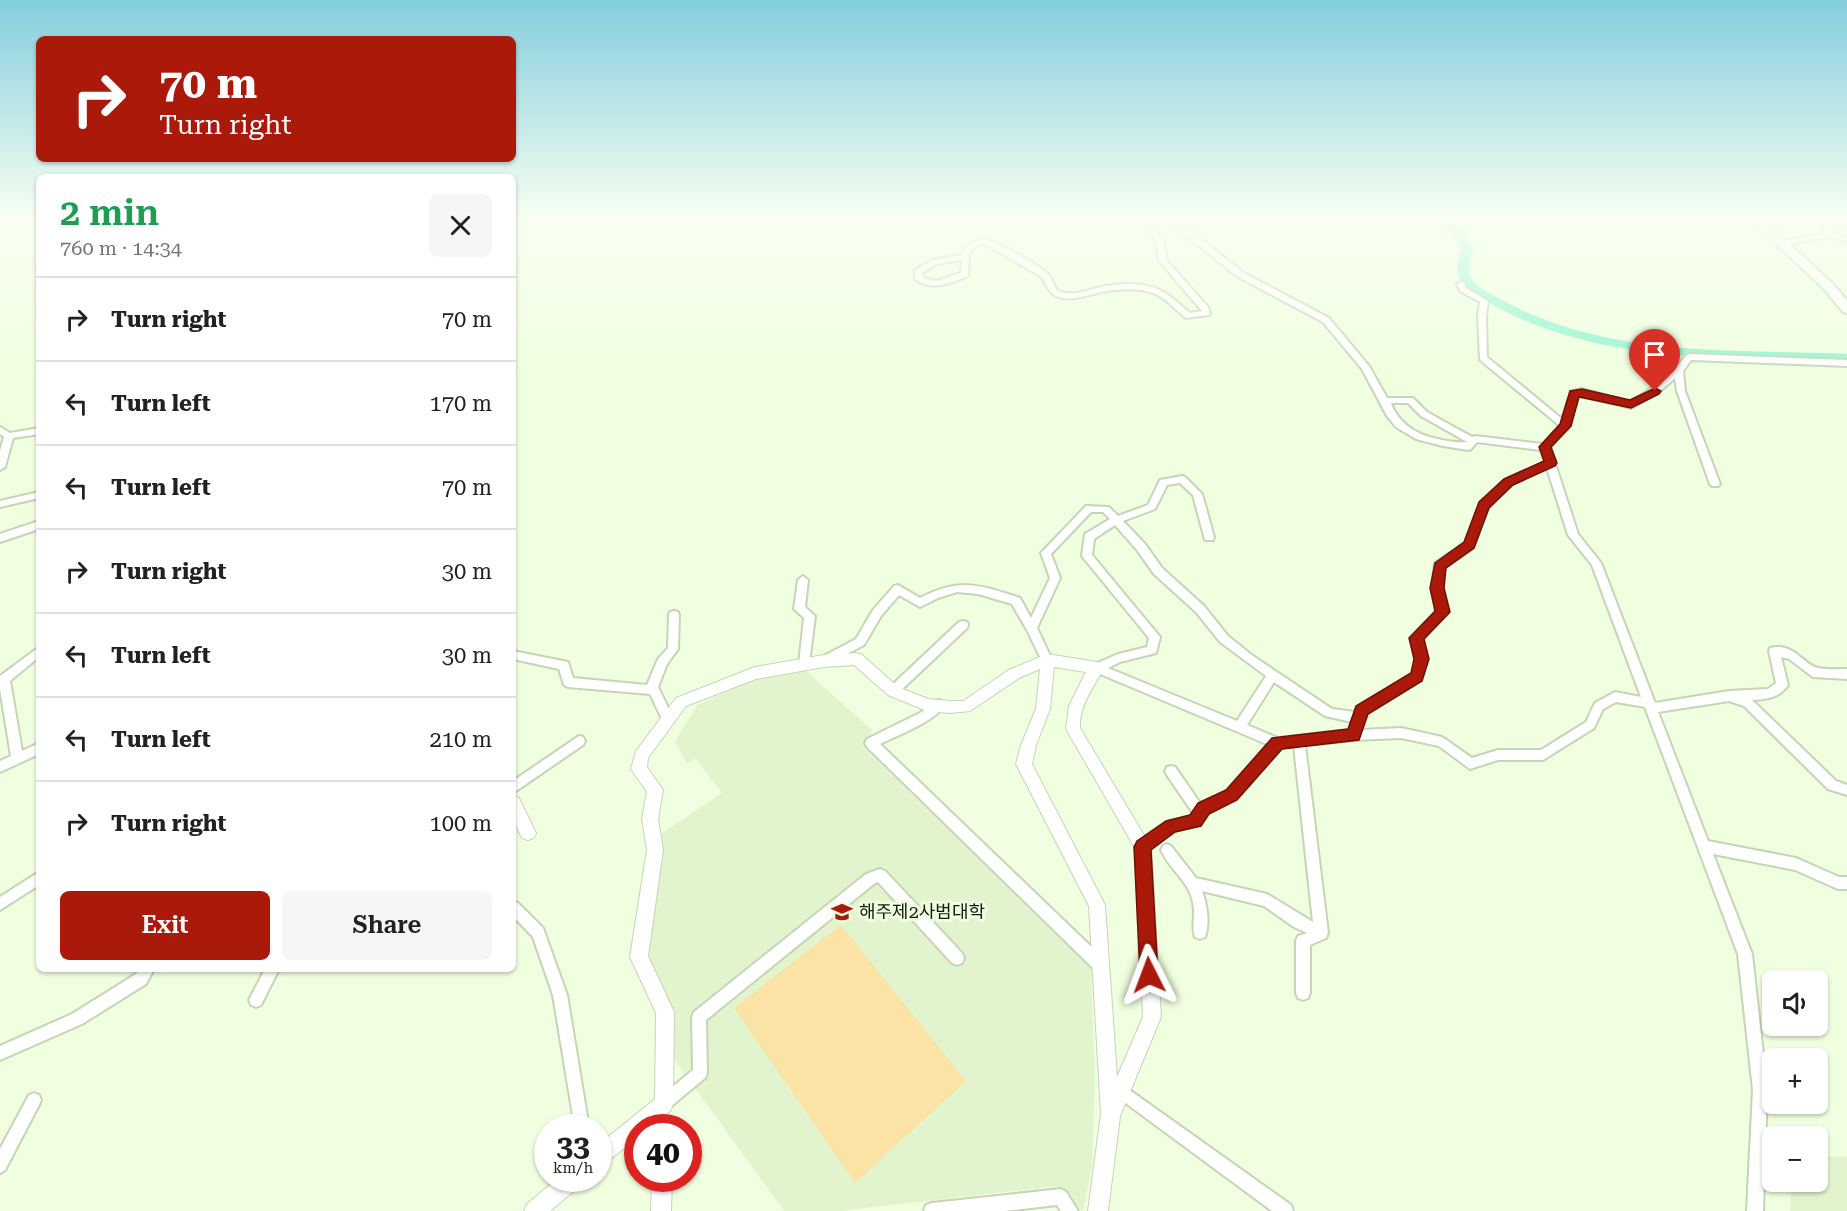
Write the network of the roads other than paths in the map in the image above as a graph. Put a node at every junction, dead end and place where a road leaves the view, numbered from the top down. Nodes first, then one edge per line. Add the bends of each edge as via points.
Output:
1 (919, 277) edge
2 (958, 277) edge
3 (1046, 277) edge
4 (1178, 277) edge
5 (1244, 277) edge
6 (1817, 277) edge
7 (1461, 284) dead end
8 (1847, 309) edge
9 (1847, 363) edge
10 (1679, 371) junction
11 (1386, 404) junction
12 (1565, 426) junction
13 (36, 427) edge
14 (0, 430) edge
15 (36, 432) edge
16 (9, 436) junction
17 (1473, 442) junction
18 (1545, 447) junction
19 (1551, 463) junction
20 (0, 467) edge
21 (1715, 484) dead end
22 (36, 496) edge
23 (0, 504) edge
24 (1116, 520) junction
25 (36, 526) edge
26 (1209, 537) dead end
27 (0, 538) edge
28 (803, 579) dead end
29 (674, 615) dead end
30 (963, 626) dead end
31 (1032, 628) junction
32 (36, 653) edge
33 (516, 656) edge
34 (1047, 660) junction
35 (824, 661) junction
36 (804, 664) junction
37 (1097, 668) junction
38 (1847, 674) edge
39 (1273, 675) junction
40 (2, 680) edge
41 (654, 690) junction
42 (893, 691) junction
43 (1729, 696) junction
44 (939, 705) junction
45 (1650, 705) junction
46 (1359, 718) junction
47 (668, 720) junction
48 (1240, 728) junction
49 (1354, 735) junction
50 (579, 741) dead end
51 (1299, 741) junction
52 (1278, 743) junction
53 (36, 750) edge
54 (17, 759) junction
55 (0, 767) edge
56 (1171, 771) dead end
57 (516, 786) edge
58 (1847, 790) edge
59 (516, 808) edge
60 (1200, 813) junction
61 (528, 833) dead end
62 (1704, 846) junction
63 (1143, 847) junction
64 (1167, 850) dead end
65 (36, 880) edge
66 (1192, 883) junction
67 (1847, 883) edge
68 (0, 904) edge
69 (516, 910) edge
70 (1200, 932) dead end
71 (1321, 933) junction
72 (957, 958) dead end
73 (1101, 965) junction
74 (145, 972) edge
75 (270, 972) edge
76 (1303, 993) dead end
77 (256, 1000) dead end
78 (0, 1053) edge
79 (1121, 1091) junction
80 (34, 1100) dead end
81 (664, 1103) junction
82 (580, 1114) edge
83 (653, 1114) edge
84 (1110, 1116) junction
85 (0, 1165) edge
86 (557, 1192) edge
87 (662, 1192) edge
88 (534, 1211) edge
89 (661, 1211) edge
90 (932, 1211) edge
91 (1070, 1211) edge
92 (1098, 1211) edge
93 (1285, 1211) edge
94 (1755, 1211) edge

1 - 2 street via 937,285
3 - 4 street via 1055,292 1064,295 1111,288 1158,291 1190,316 1206,313
5 - 11 street via 1326,320 1366,368
6 - 8 main road
7 - 12 street via 1484,301 1480,319 1484,358
9 - 10 street via 1689,357
10 - 12 street via 1631,405 1582,392 1574,394
10 - 21 street via 1681,391
11 - 17 street via 1390,400 1410,400 1424,414
11 - 17 street via 1392,420 1422,441 1468,447
12 - 18 street
13 - 16 street
14 - 16 street
15 - 16 street
16 - 20 street
17 - 18 street
18 - 19 street
19 - 45 street via 1573,535 1596,563
19 - 46 street via 1509,482 1484,506 1469,545 1439,566 1437,588 1443,612 1416,638 1421,659 1417,677 1362,711
22 - 23 street
24 - 26 street via 1152,507 1163,482 1182,478 1197,494
24 - 31 street via 1106,509 1089,508 1046,553 1055,578
24 - 37 street via 1089,537 1087,556 1155,637 1152,650
24 - 39 street via 1158,571 1200,609 1224,639
25 - 27 street
28 - 36 street via 799,609 810,616
29 - 41 street via 673,649 662,662
30 - 42 street
31 - 34 street
31 - 35 street via 1016,601 964,587 940,591 920,603 898,589 877,613 861,642
32 - 40 street
33 - 41 street via 564,665 568,682
34 - 37 street
34 - 44 street via 1014,674 965,707
34 - 73 street via 1043,706 1024,751 1024,764 1097,905
35 - 36 street
35 - 42 street via 857,659
36 - 47 street via 755,673 681,702
37 - 48 street
37 - 63 street via 1087,681 1073,729
38 - 43 street via 1814,672 1792,655 1774,651 1782,685 1770,694
39 - 46 street via 1329,713
39 - 48 street
40 - 54 street
41 - 47 street
42 - 44 street via 927,705
43 - 45 street
43 - 58 street via 1748,703 1832,785
44 - 73 street via 871,743
45 - 49 street via 1615,697 1599,706 1590,725 1543,755 1498,755 1470,764 1442,742 1401,733
45 - 62 street
46 - 49 street
47 - 81 street via 641,756 639,769 655,790 650,819 655,850 639,957 665,1012
48 - 52 street
49 - 51 street
50 - 57 street
51 - 52 street
51 - 71 street
52 - 60 street via 1232,795
53 - 54 street
54 - 55 street
56 - 60 street
59 - 61 street
60 - 63 street via 1195,821 1171,826
62 - 67 street via 1797,864 1838,883
62 - 94 street via 1745,954 1760,1090
63 - 79 street via 1152,1017
64 - 66 street
65 - 68 street
66 - 70 street via 1200,903
66 - 71 street via 1267,900
69 - 82 street via 538,933 560,995
71 - 76 street via 1304,941
72 - 81 street via 880,875 871,878 699,1017 700,1073
73 - 84 street
74 - 78 street via 141,979 77,1019
75 - 77 street
79 - 84 street
79 - 93 street
80 - 85 street
81 - 83 street
84 - 92 street
86 - 88 street
87 - 89 street
90 - 91 street via 1061,1197

